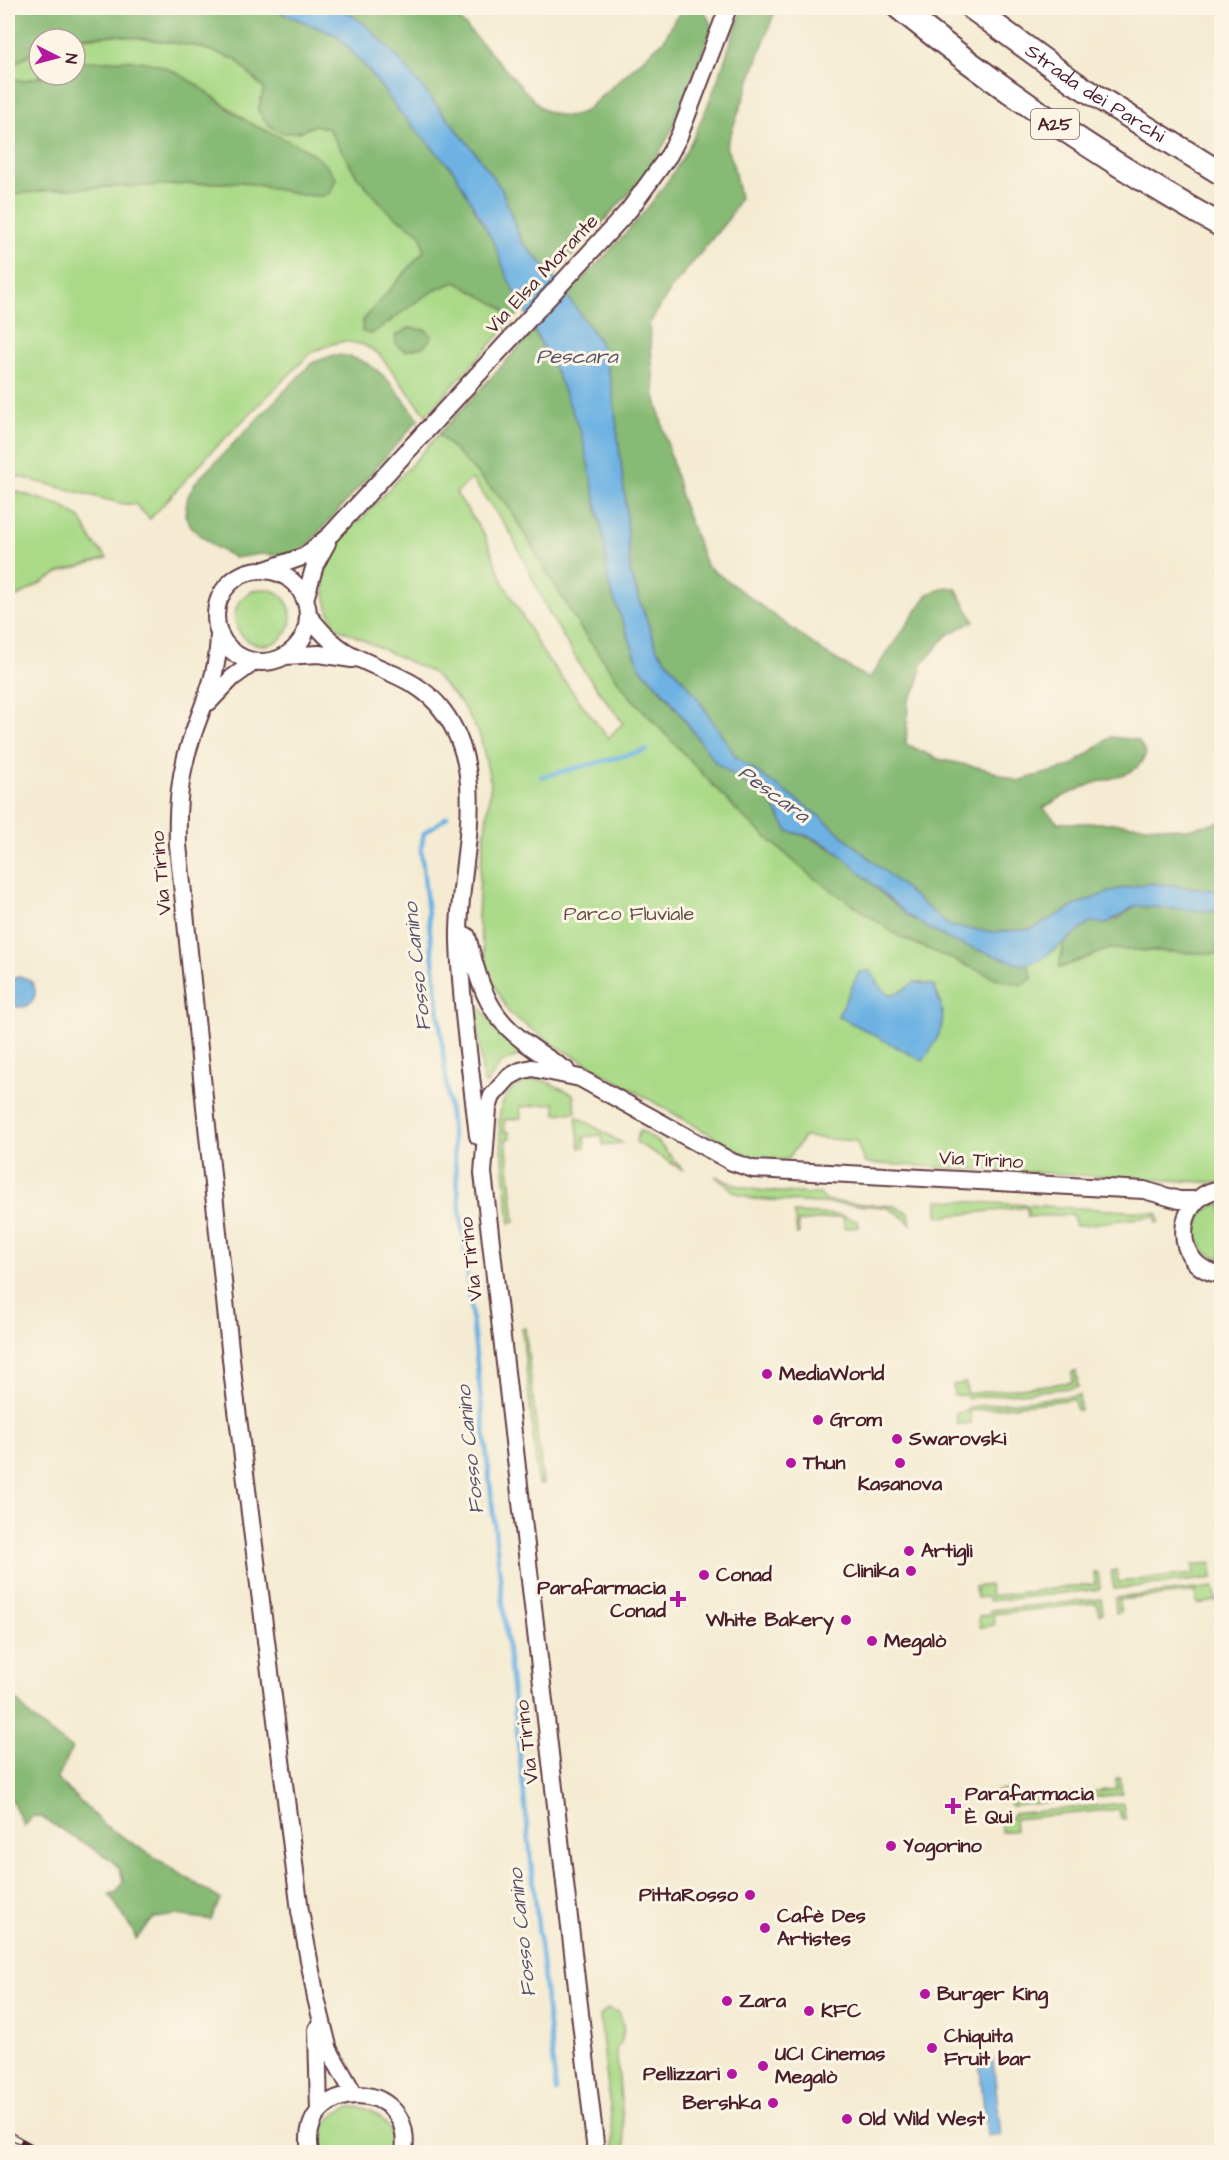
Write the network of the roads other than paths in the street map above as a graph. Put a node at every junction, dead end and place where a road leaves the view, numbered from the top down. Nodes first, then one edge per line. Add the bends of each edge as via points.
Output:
1 (728, 8) edge
2 (899, 8) edge
3 (972, 8) edge
4 (1221, 174) edge
5 (1221, 226) edge
6 (332, 534) junction
7 (268, 569) junction
8 (307, 607) junction
9 (219, 634) junction
10 (285, 656) junction
11 (254, 662) junction
12 (373, 665) junction
13 (201, 712) junction
14 (459, 906) junction
15 (580, 1078) junction
16 (483, 1173) junction
17 (1221, 1189) edge
18 (1196, 1200) junction
19 (1221, 1274) edge
20 (315, 1998) junction
21 (354, 2094) junction
22 (320, 2112) junction
23 (594, 2145) edge
24 (409, 2149) edge
25 (310, 2152) edge
26 (581, 2152) edge

1 - 6 main road, Via Elsa Morante via 679,136 629,210
2 - 5 highway, A25 via 1074,137
3 - 4 highway, Strada dei Parchi / A25 via 1095,95
6 - 7 main road, Via Elsa Morante via 305,556
6 - 8 main road, Via Elsa Morante via 315,565
7 - 8 main road via 288,577
7 - 9 main road via 249,571 226,586 216,606
8 - 10 main road via 304,635
8 - 12 main road via 334,643
9 - 11 main road via 233,652
9 - 13 main road, Via Tirino via 215,676
10 - 11 main road via 270,662
10 - 12 main road via 330,655
11 - 13 main road, Via Tirino via 218,691
12 - 14 main road via 421,688 449,719 461,744 471,789
13 - 20 main road, Via Tirino via 183,766 178,845 233,1378 300,1911
14 - 15 main road via 476,973 494,1014 513,1034
14 - 16 main road via 459,944
15 - 16 main road, Via Tirino via 526,1069 499,1085 488,1108
15 - 18 main road, Via Tirino via 732,1162 753,1169 1144,1190 1179,1200
16 - 23 main road, Via Tirino
17 - 18 main road
18 - 19 main road via 1187,1212 1183,1241 1195,1263
20 - 21 main road, Via Tirino via 329,2050
20 - 22 main road, Via Tirino
21 - 22 main road via 335,2100
21 - 24 main road via 370,2096 390,2108 403,2127
22 - 25 main road via 310,2131
23 - 26 main road

